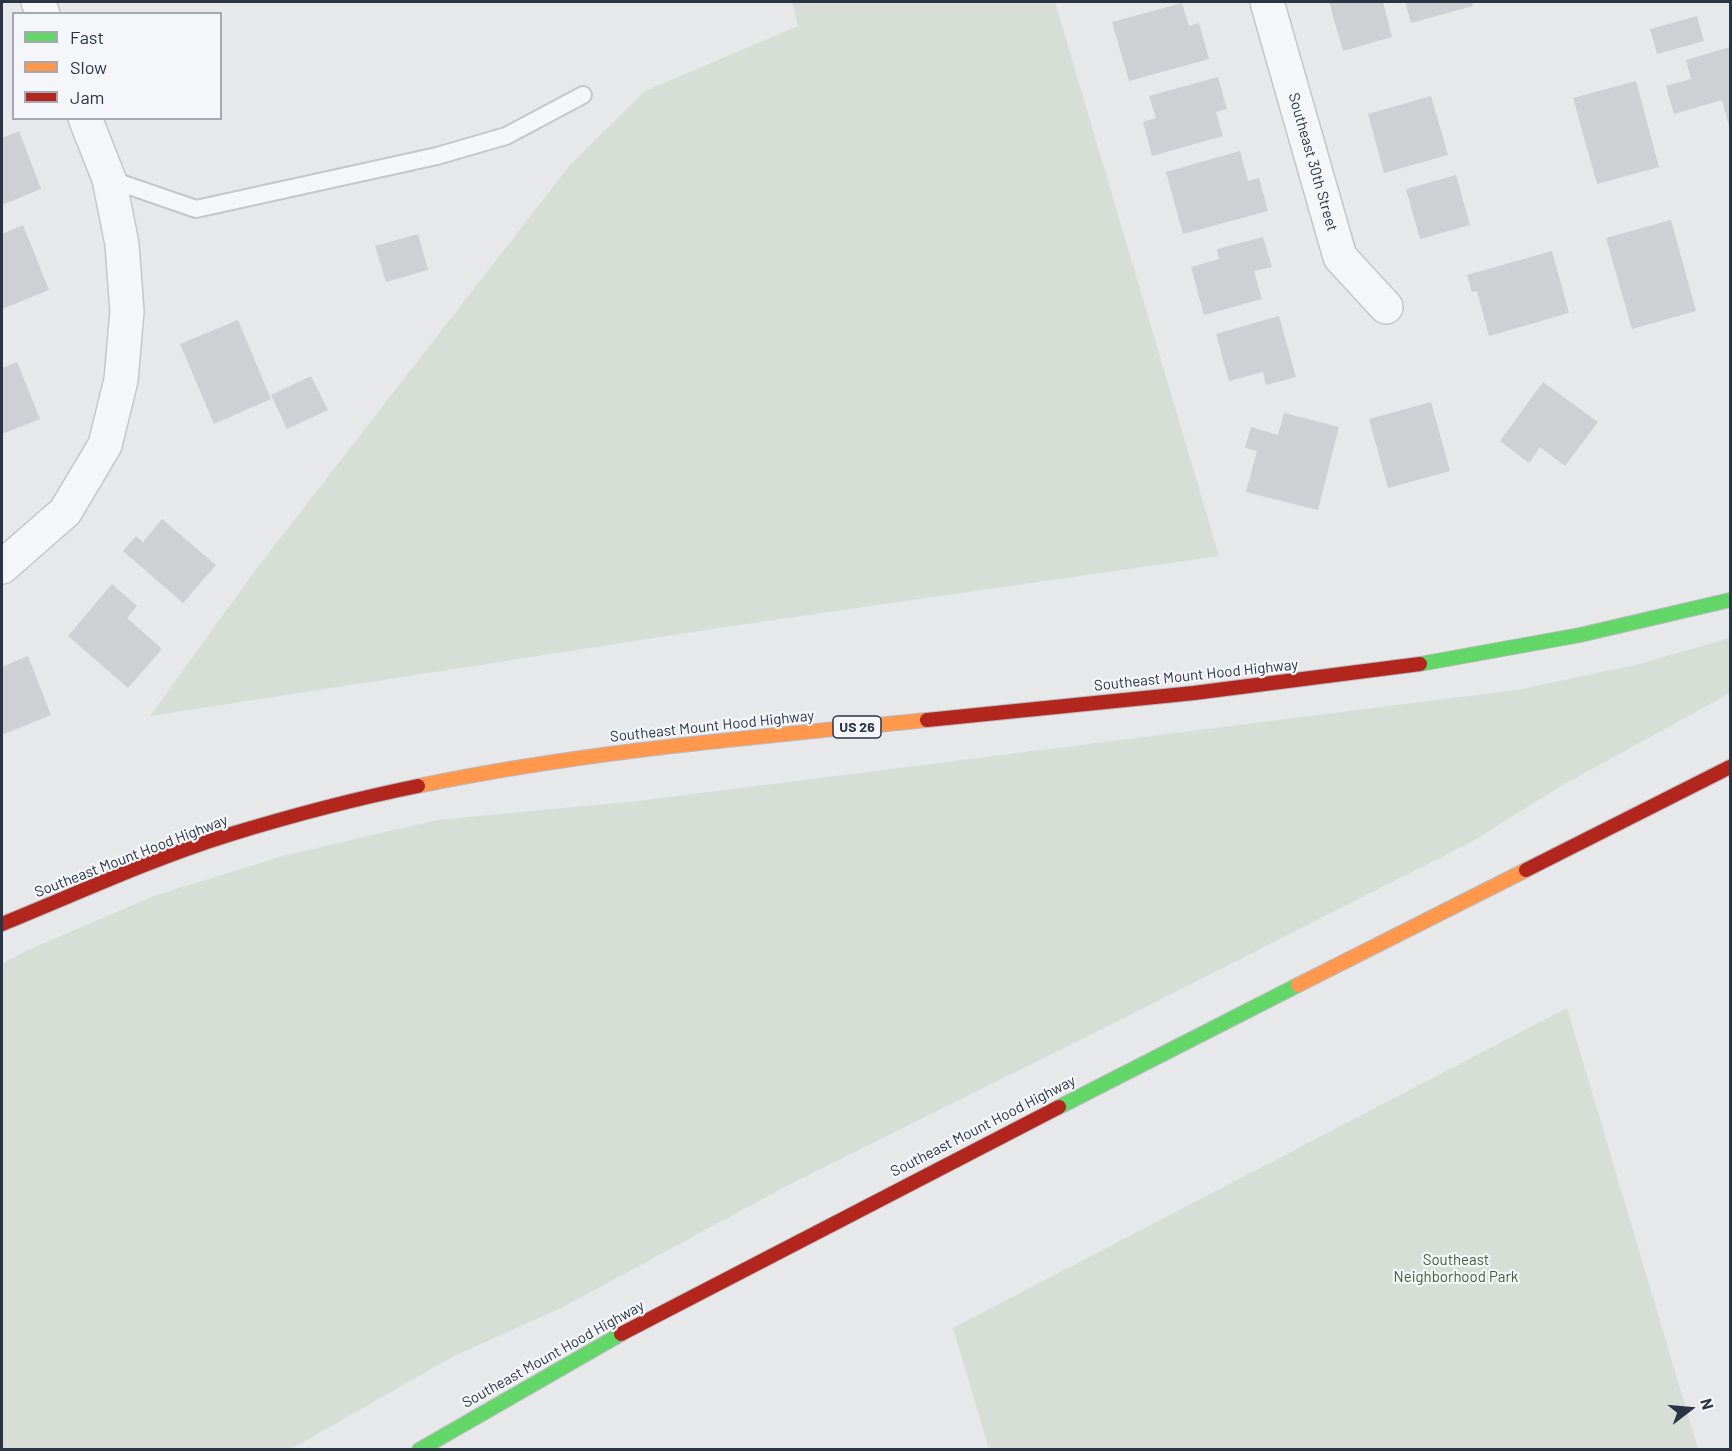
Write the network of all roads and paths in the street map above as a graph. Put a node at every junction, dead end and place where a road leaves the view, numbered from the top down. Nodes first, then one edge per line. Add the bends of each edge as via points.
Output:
1 (1267, 2) edge
2 (583, 95) dead end
3 (86, 120) edge
4 (109, 179) junction
5 (1386, 307) dead end
6 (2, 567) edge
7 (1731, 600) edge
8 (1731, 767) edge
9 (2, 924) edge
10 (419, 1449) edge

1 - 5 street, Southeast 30th Street via 1340,257
2 - 4 lane via 506,136 437,156 195,209
3 - 4 street
4 - 6 street via 122,244 127,311 121,380 105,445 65,512
7 - 9 highway, Southeast Mount Hood Highway / US 26 via 1580,635 1375,671 684,745 467,776 366,797 227,835
8 - 10 highway, Southeast Mount Hood Highway via 943,1165 602,1344

